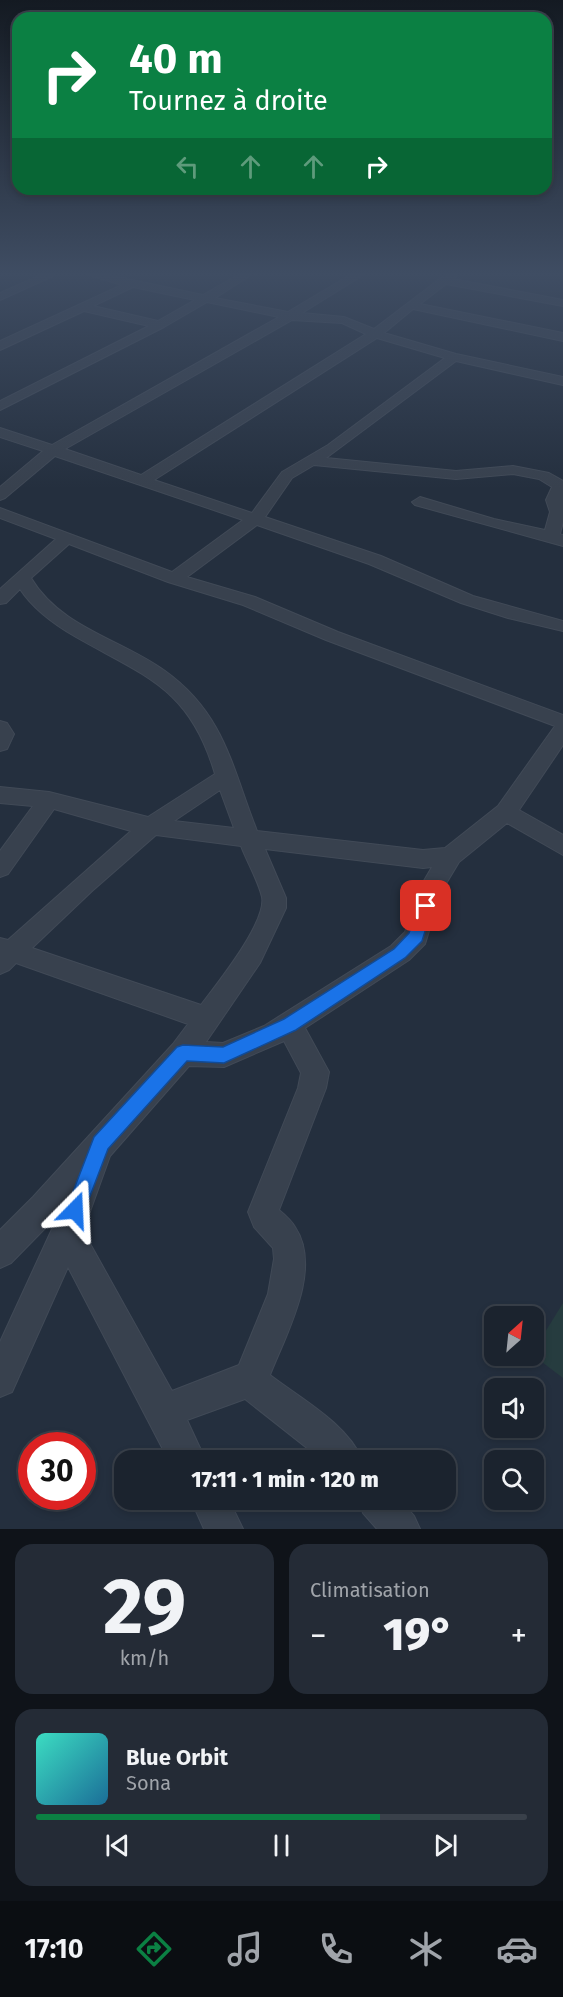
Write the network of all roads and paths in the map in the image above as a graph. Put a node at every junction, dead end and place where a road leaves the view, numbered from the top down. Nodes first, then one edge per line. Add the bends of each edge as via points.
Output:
1 (118, 346) edge
2 (236, 346) edge
3 (355, 346) edge
4 (417, 346) edge
5 (454, 357) junction
6 (563, 381) edge
7 (0, 406) edge
8 (0, 432) edge
9 (53, 450) junction
10 (314, 461) junction
11 (143, 480) junction
12 (561, 486) edge
13 (0, 495) edge
14 (420, 502) dead end
15 (0, 513) edge
16 (256, 518) junction
17 (68, 537) junction
18 (557, 538) edge
19 (22, 577) junction
20 (174, 578) junction
21 (0, 599) edge
22 (563, 626) edge
23 (563, 722) edge
24 (0, 728) edge
25 (563, 730) edge
26 (0, 744) edge
27 (226, 777) junction
28 (0, 795) edge
29 (49, 800) junction
30 (506, 812) junction
31 (153, 826) junction
32 (251, 839) junction
33 (563, 846) edge
34 (451, 856) junction
35 (0, 868) edge
36 (4, 954) edge
37 (205, 1018) junction
38 (290, 1025) junction
39 (183, 1053) junction
40 (101, 1143) junction
41 (67, 1233) junction
42 (0, 1252) edge
43 (0, 1380) edge
44 (250, 1381) junction
45 (164, 1412) junction
46 (183, 1450) edge
47 (334, 1450) edge
48 (214, 1510) edge
49 (385, 1510) edge
50 (224, 1529) edge
51 (401, 1529) edge

1 - 7 street
2 - 9 street
3 - 11 street
4 - 5 street
5 - 6 street
5 - 10 street
8 - 9 street
9 - 11 street
9 - 13 street
10 - 12 street via 456,475 528,471
10 - 16 street via 287,475
11 - 16 street
12 - 18 street via 554,500 558,512
14 - 18 street
15 - 17 street
16 - 20 street
16 - 22 street via 375,560 469,601
17 - 19 street
17 - 20 street
19 - 21 street
19 - 27 street via 46,608 148,668 189,704 215,739
20 - 23 street via 249,602
24 - 26 street via 4,734
25 - 30 street
27 - 31 street
27 - 32 street
28 - 29 street
29 - 31 street
29 - 35 street
30 - 33 street
30 - 34 street
31 - 32 street
31 - 36 street
32 - 34 street via 423,859
32 - 37 street via 274,898 274,908 251,956
34 - 38 street via 430,891 416,937 400,953
36 - 37 street
37 - 39 street
38 - 39 street via 224,1055
38 - 44 street via 315,1072 263,1212 288,1245 287,1289
39 - 40 street
40 - 41 street
40 - 42 street
41 - 43 street
41 - 45 street
44 - 45 street
44 - 47 street
45 - 46 street
48 - 50 street
49 - 51 street

